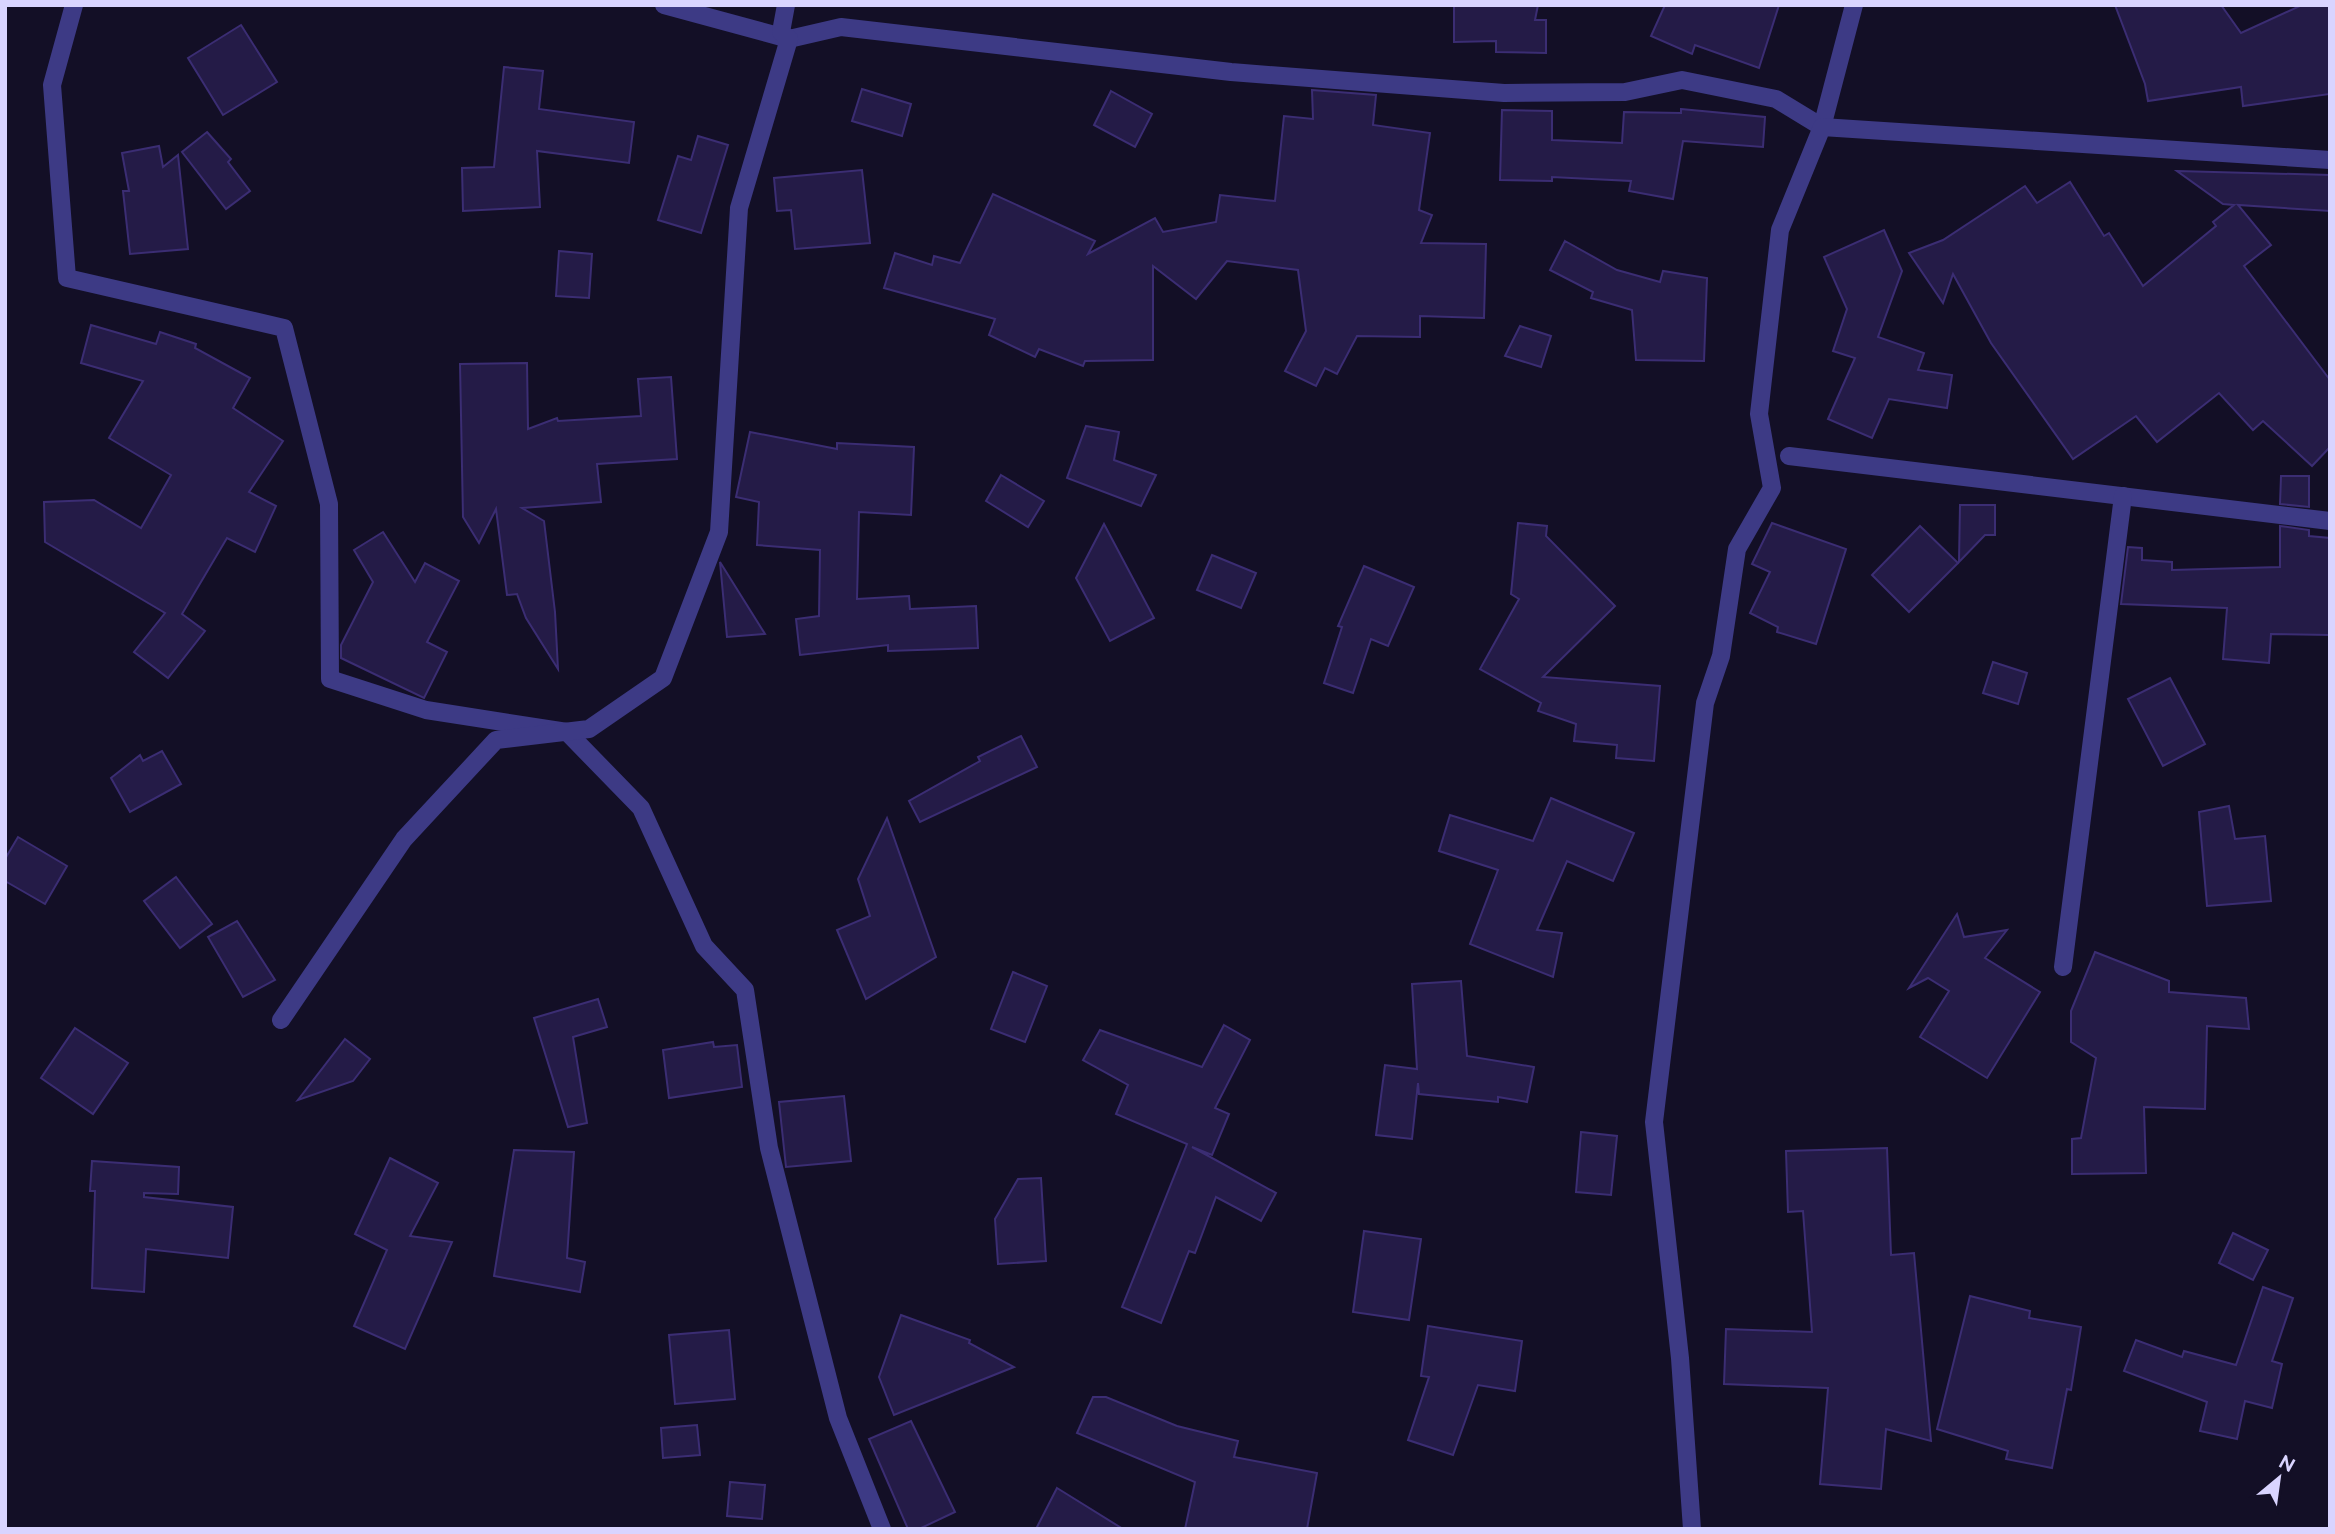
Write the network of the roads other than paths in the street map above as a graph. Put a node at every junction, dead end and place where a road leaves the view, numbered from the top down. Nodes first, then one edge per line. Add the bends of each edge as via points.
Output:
1 (74, 5) edge
2 (664, 5) edge
3 (786, 5) edge
4 (1854, 5) edge
5 (789, 39) junction
6 (1822, 128) junction
7 (2330, 160) edge
8 (1789, 456) dead end
9 (2123, 496) junction
10 (2330, 521) edge
11 (567, 732) junction
12 (2063, 967) dead end
13 (281, 1020) dead end
14 (881, 1529) edge
15 (1692, 1529) edge

1 - 11 street via 52,85 67,278 284,328 329,504 330,679 426,710
2 - 5 street
3 - 5 street via 782,32
4 - 6 street
5 - 6 street via 841,27 1231,72 1504,93 1625,92 1682,80 1776,99
5 - 11 street via 740,208 719,532 663,678 589,729
6 - 7 street
6 - 15 street via 1780,230 1759,414 1772,488 1737,549 1721,656 1705,704 1654,1122 1680,1358
8 - 9 street
9 - 10 street
9 - 12 street
11 - 13 street via 496,740 404,839
11 - 14 street via 641,808 704,946 745,990 769,1148 838,1418

